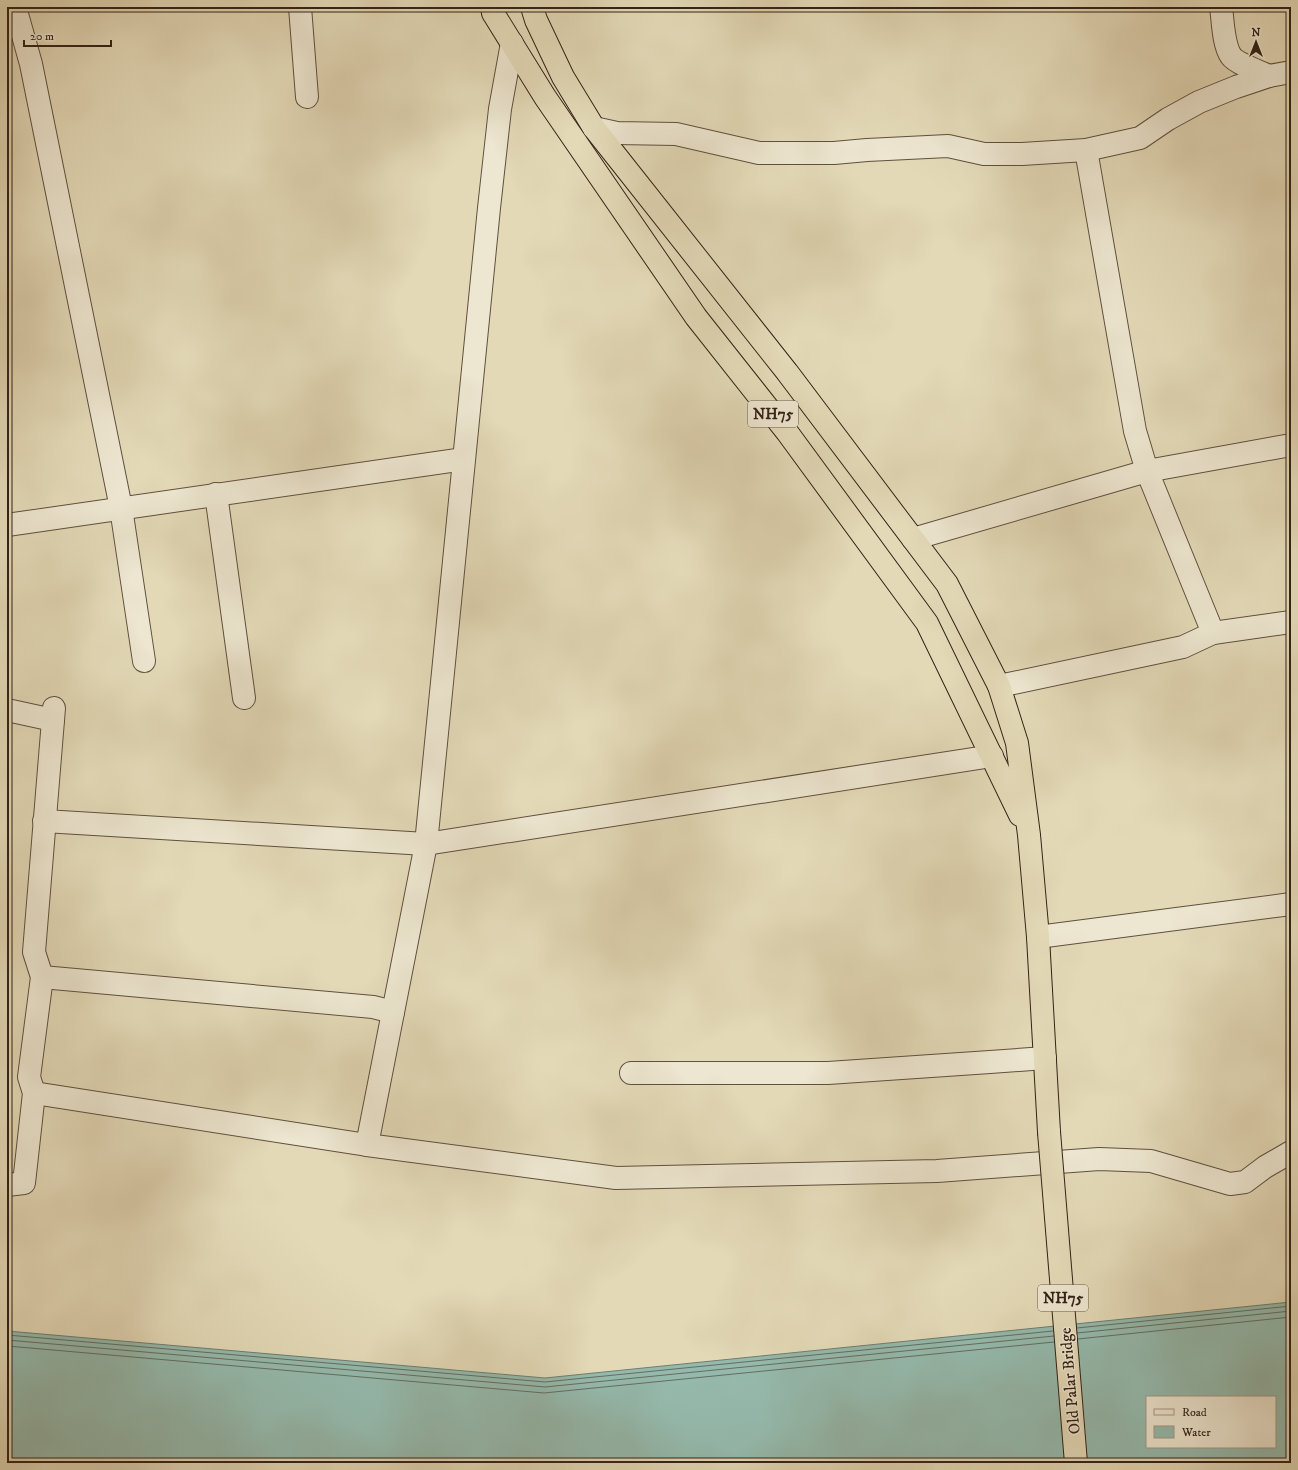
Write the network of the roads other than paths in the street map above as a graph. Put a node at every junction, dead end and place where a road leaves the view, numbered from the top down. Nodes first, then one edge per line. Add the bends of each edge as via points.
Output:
1 (15, 7) edge
2 (300, 7) edge
3 (492, 7) edge
4 (532, 7) edge
5 (1221, 7) edge
6 (512, 43) junction
7 (1291, 72) edge
8 (1269, 76) junction
9 (307, 97) dead end
10 (594, 128) junction
11 (1086, 150) junction
12 (1291, 445) edge
13 (464, 459) junction
14 (1147, 471) junction
15 (216, 494) junction
16 (121, 508) junction
17 (7, 525) edge
18 (913, 539) junction
19 (1291, 622) edge
20 (1213, 632) junction
21 (144, 661) dead end
22 (999, 686) junction
23 (244, 698) dead end
24 (7, 710) edge
25 (992, 756) junction
26 (44, 821) junction
27 (1029, 834) junction
28 (426, 844) junction
29 (1291, 904) edge
30 (1038, 937) junction
31 (42, 977) junction
32 (393, 1012) junction
33 (1045, 1058) junction
34 (631, 1073) dead end
35 (34, 1093) junction
36 (367, 1145) junction
37 (1291, 1152) edge
38 (7, 1185) edge
39 (1076, 1463) edge

1 - 16 street via 31,64
2 - 9 street
3 - 6 highway, NH75 via 493,13
4 - 10 highway, NH75 via 563,78
5 - 8 street via 1225,39 1231,56 1245,66
6 - 13 street via 500,109
6 - 25 highway, NH75 via 545,97 696,317 787,432 927,623
7 - 8 street
8 - 11 street via 1199,102 1140,138
10 - 11 street via 617,133 676,134 759,154 834,154 948,146 984,154
10 - 18 highway, NH75 via 787,372
11 - 14 street via 1135,432
12 - 14 street
13 - 15 street
13 - 28 street
14 - 18 street
14 - 20 street
15 - 16 street
15 - 23 street
16 - 17 street
16 - 21 street
18 - 22 highway, NH75 via 947,584
19 - 20 street
20 - 22 street via 1183,647
22 - 27 highway, NH75 via 1017,743
24 - 26 street via 54,714
25 - 27 highway, NH75
25 - 28 street
26 - 28 street
26 - 31 street via 34,952
27 - 30 highway, NH75
28 - 32 street
29 - 30 street
30 - 33 highway, NH75
31 - 32 street via 373,1007
31 - 35 street via 29,1077
32 - 36 street
33 - 34 street via 828,1073
33 - 39 highway, Old Palar Bridge / NH75, bridge
35 - 36 street
35 - 38 street via 24,1183
36 - 37 street via 616,1178 937,1171 1099,1159 1151,1161 1230,1184 1245,1182

